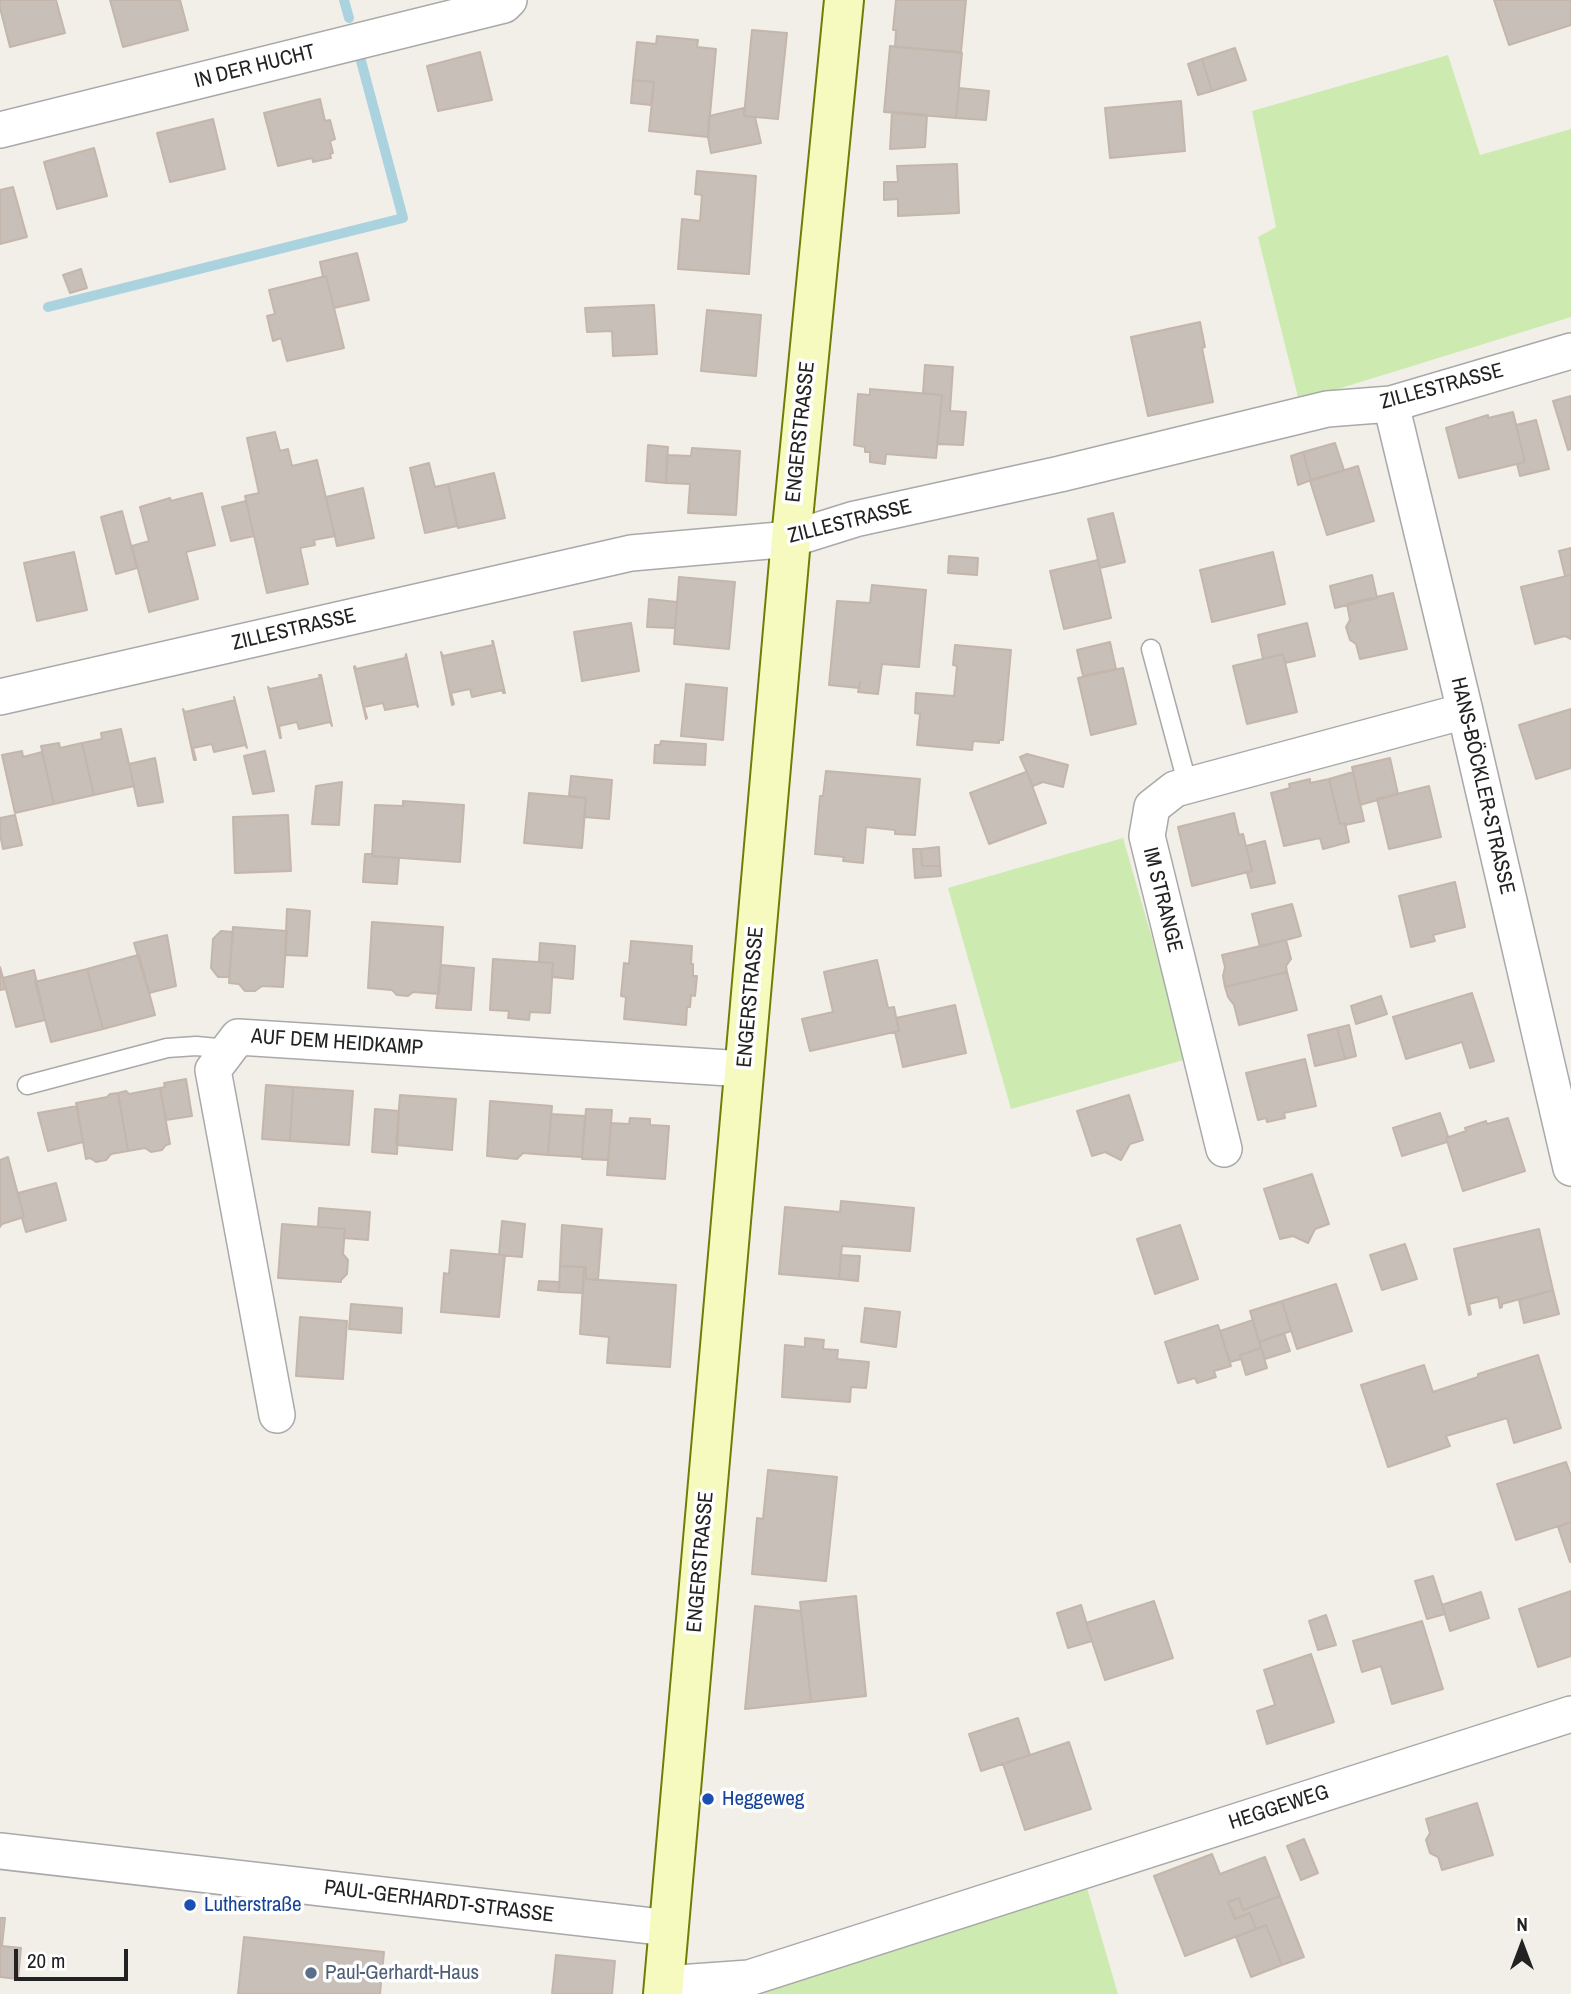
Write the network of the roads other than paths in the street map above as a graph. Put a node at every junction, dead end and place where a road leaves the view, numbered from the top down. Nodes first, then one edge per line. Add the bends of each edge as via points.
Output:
1 (509, 0) edge
2 (844, 0) edge
3 (0, 130) edge
4 (1571, 351) edge
5 (1391, 404) junction
6 (791, 539) junction
7 (1151, 649) dead end
8 (0, 697) edge
9 (1465, 711) junction
10 (1188, 786) junction
11 (228, 1049) junction
12 (745, 1069) junction
13 (27, 1085) dead end
14 (1224, 1149) dead end
15 (1571, 1168) edge
16 (277, 1415) dead end
17 (1571, 1714) edge
18 (0, 1852) edge
19 (669, 1928) junction
20 (664, 1989) edge

1 - 3 street, IN DER HUCHT via 504,5
2 - 6 main road, ENGERSTRASSE
4 - 5 street, ZILLESTRASSE
5 - 6 street, ZILLESTRASSE via 1327,409 855,519
5 - 9 street, HANS-BÖCKLER-STRASSE
6 - 8 street, ZILLESTRASSE via 631,553
6 - 12 main road, ENGERSTRASSE
7 - 10 lane
9 - 10 street, IM STRANGE
9 - 15 street, HANS-BÖCKLER-STRASSE
10 - 14 street, IM STRANGE via 1175,789 1152,807 1147,836
11 - 12 street, AUF DEM HEIDKAMP via 238,1037
11 - 13 lane via 167,1048
11 - 16 street, AUF DEM HEIDKAMP via 213,1070
12 - 19 main road, ENGERSTRASSE
17 - 20 street, HEGGEWEG via 749,1978
18 - 19 street, PAUL-GERHARDT-STRASSE
19 - 20 main road, ENGERSTRASSE

